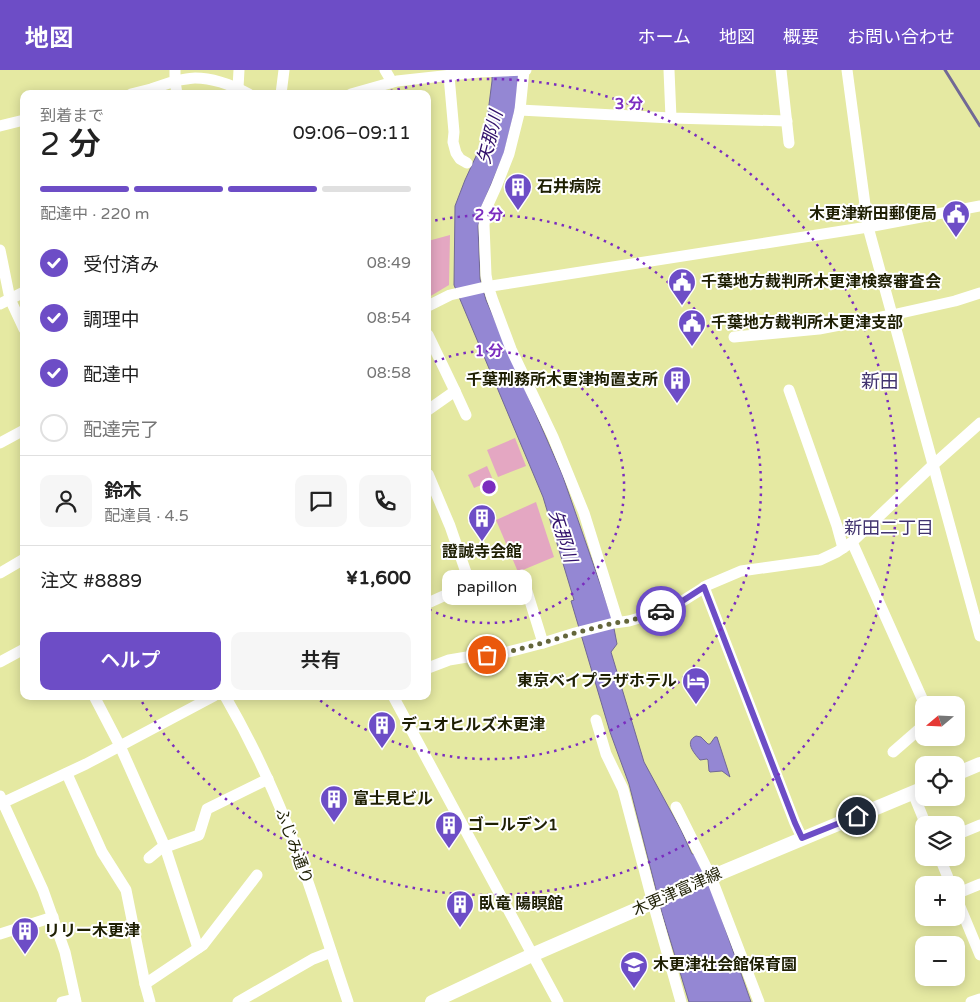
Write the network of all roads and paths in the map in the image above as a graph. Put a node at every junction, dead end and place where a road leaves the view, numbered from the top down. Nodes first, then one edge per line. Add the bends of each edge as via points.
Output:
1 (239, 70) edge
2 (284, 70) edge
3 (385, 70) edge
4 (525, 70) edge
5 (669, 70) edge
6 (781, 70) edge
7 (847, 70) edge
8 (175, 76) edge
9 (449, 76) junction
10 (392, 82) junction
11 (238, 88) junction
12 (147, 90) edge
13 (177, 90) edge
14 (242, 90) edge
15 (282, 90) edge
16 (365, 90) edge
17 (520, 110) junction
18 (671, 118) junction
19 (20, 121) edge
20 (787, 121) junction
21 (0, 126) edge
22 (789, 143) dead end
23 (467, 163) dead end
24 (980, 206) edge
25 (868, 227) junction
26 (0, 250) edge
27 (487, 287) junction
28 (980, 293) edge
29 (20, 294) edge
30 (5, 302) edge
31 (431, 305) edge
32 (892, 315) junction
33 (20, 323) edge
34 (734, 337) dead end
35 (431, 341) edge
36 (789, 390) dead end
37 (455, 392) junction
38 (431, 408) edge
39 (466, 416) dead end
40 (980, 423) edge
41 (20, 432) edge
42 (0, 443) edge
43 (933, 465) junction
44 (431, 481) edge
45 (848, 545) junction
46 (20, 561) edge
47 (0, 573) edge
48 (470, 584) junction
49 (704, 587) junction
50 (431, 602) edge
51 (616, 623) junction
52 (980, 636) edge
53 (543, 643) junction
54 (20, 651) edge
55 (0, 662) edge
56 (431, 667) edge
57 (921, 696) edge
58 (96, 700) edge
59 (206, 700) edge
60 (227, 700) edge
61 (395, 700) edge
62 (596, 720) dead end
63 (915, 733) edge
64 (120, 746) junction
65 (893, 752) dead end
66 (980, 764) edge
67 (965, 770) edge
68 (66, 774) junction
69 (268, 779) junction
70 (915, 792) edge
71 (1, 801) edge
72 (676, 807) dead end
73 (980, 825) edge
74 (965, 831) edge
75 (802, 838) junction
76 (165, 848) junction
77 (149, 858) dead end
78 (257, 875) dead end
79 (711, 877) junction
80 (980, 884) edge
81 (965, 892) edge
82 (653, 903) junction
83 (965, 916) edge
84 (53, 917) junction
85 (0, 934) edge
86 (979, 947) edge
87 (198, 948) junction
88 (331, 952) junction
89 (532, 955) junction
90 (145, 984) junction
91 (980, 999) edge
92 (76, 1001) edge
93 (62, 1002) edge
94 (150, 1002) edge
95 (238, 1002) edge
96 (348, 1002) edge
97 (432, 1002) edge
98 (558, 1002) edge
99 (681, 1002) edge
100 (759, 1002) edge
101 (971, 1002) edge

1 - 11 street
2 - 15 street
3 - 10 street
4 - 9 street
4 - 17 street
5 - 18 street
6 - 20 street
7 - 25 street
8 - 11 street via 214,80
8 - 12 street
8 - 13 street
9 - 10 street
9 - 23 street via 453,142 460,160
10 - 16 street
11 - 14 street
17 - 18 street
17 - 27 street via 509,154 486,209
18 - 20 street
19 - 21 street
20 - 22 street
24 - 25 street
25 - 27 street
25 - 32 street
26 - 30 street
27 - 31 street via 450,296
27 - 51 street via 511,349 572,482 590,531
28 - 32 street
29 - 30 street
30 - 33 street
32 - 34 street via 819,329
32 - 43 street
35 - 37 street
36 - 45 street via 833,517
37 - 38 street
37 - 39 street
40 - 43 street
41 - 42 street
43 - 45 street
43 - 52 street
44 - 48 street
45 - 49 street via 820,560 741,571
45 - 57 street
46 - 47 street
48 - 50 street
48 - 53 street via 474,588 522,575
49 - 51 street via 670,609
49 - 75 street
51 - 53 street
53 - 56 street via 500,654 449,660
54 - 55 street
58 - 64 street
59 - 64 street
60 - 69 street, ふじみ通り
61 - 89 street
62 - 82 street via 606,754 623,789
63 - 65 street
64 - 68 street
64 - 76 street
66 - 67 main road
68 - 71 street
68 - 90 street via 102,852 126,890
69 - 76 street via 207,809 199,834
69 - 88 street, ふじみ通り via 302,865
70 - 75 main road, 木更津富津線
71 - 84 street
72 - 79 street
73 - 74 street
75 - 79 main road, 木更津富津線
76 - 77 street
76 - 87 street
78 - 87 street
79 - 82 main road, 木更津富津線
79 - 100 street
80 - 81 street
82 - 89 main road, 木更津富津線
82 - 99 street
83 - 86 street
84 - 85 street
84 - 92 street
87 - 90 street
88 - 95 street
88 - 96 street, ふじみ通り
89 - 97 main road, 木更津富津線
89 - 98 street
90 - 94 street
91 - 101 street
92 - 93 street

